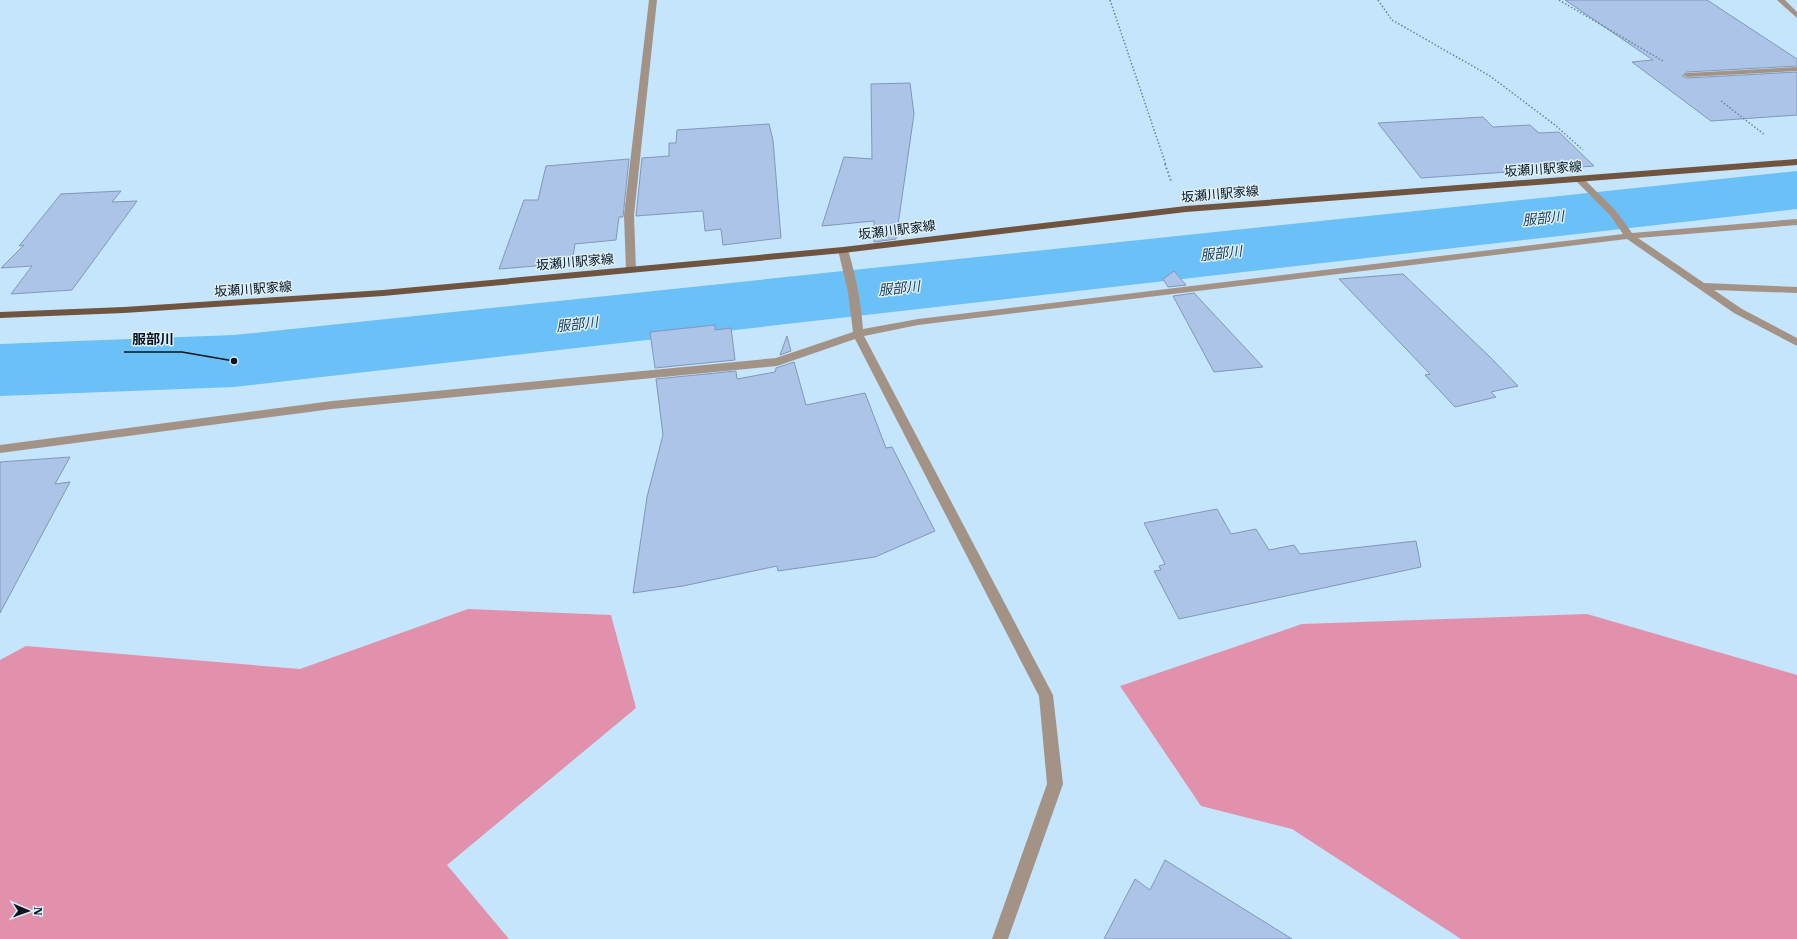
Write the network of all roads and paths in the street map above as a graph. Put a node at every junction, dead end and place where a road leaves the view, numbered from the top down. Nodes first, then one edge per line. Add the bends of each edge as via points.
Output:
1 (653, 0) edge
2 (1110, 0) edge
3 (1378, 0) edge
4 (1781, 0) edge
5 (1797, 16) edge
6 (1797, 69) edge
7 (1687, 75) dead end
8 (1797, 162) edge
9 (1613, 176) junction
10 (1579, 179) junction
11 (1186, 209) junction
12 (1797, 222) edge
13 (1629, 236) junction
14 (844, 250) junction
15 (630, 270) junction
16 (1701, 286) junction
17 (1797, 290) edge
18 (0, 315) edge
19 (858, 334) junction
20 (1797, 342) edge
21 (0, 449) edge
22 (1000, 939) edge

1 - 15 street via 629,215
2 - 11 path via 1176,195
3 - 9 path via 1392,20 1490,76 1555,125
4 - 5 street
6 - 7 street
8 - 9 main road, 坂瀬川駅家線
9 - 10 main road, 坂瀬川駅家線
10 - 11 main road, 坂瀬川駅家線
10 - 13 street via 1624,225
11 - 14 main road, 坂瀬川駅家線
12 - 13 street
13 - 16 street
13 - 19 street via 918,322
14 - 15 main road, 坂瀬川駅家線
14 - 19 street via 857,313
15 - 18 main road, 坂瀬川駅家線 via 383,293 124,310
16 - 17 street
16 - 20 street via 1738,311
19 - 21 street via 777,362 332,405
19 - 22 street via 1046,695 1055,784

